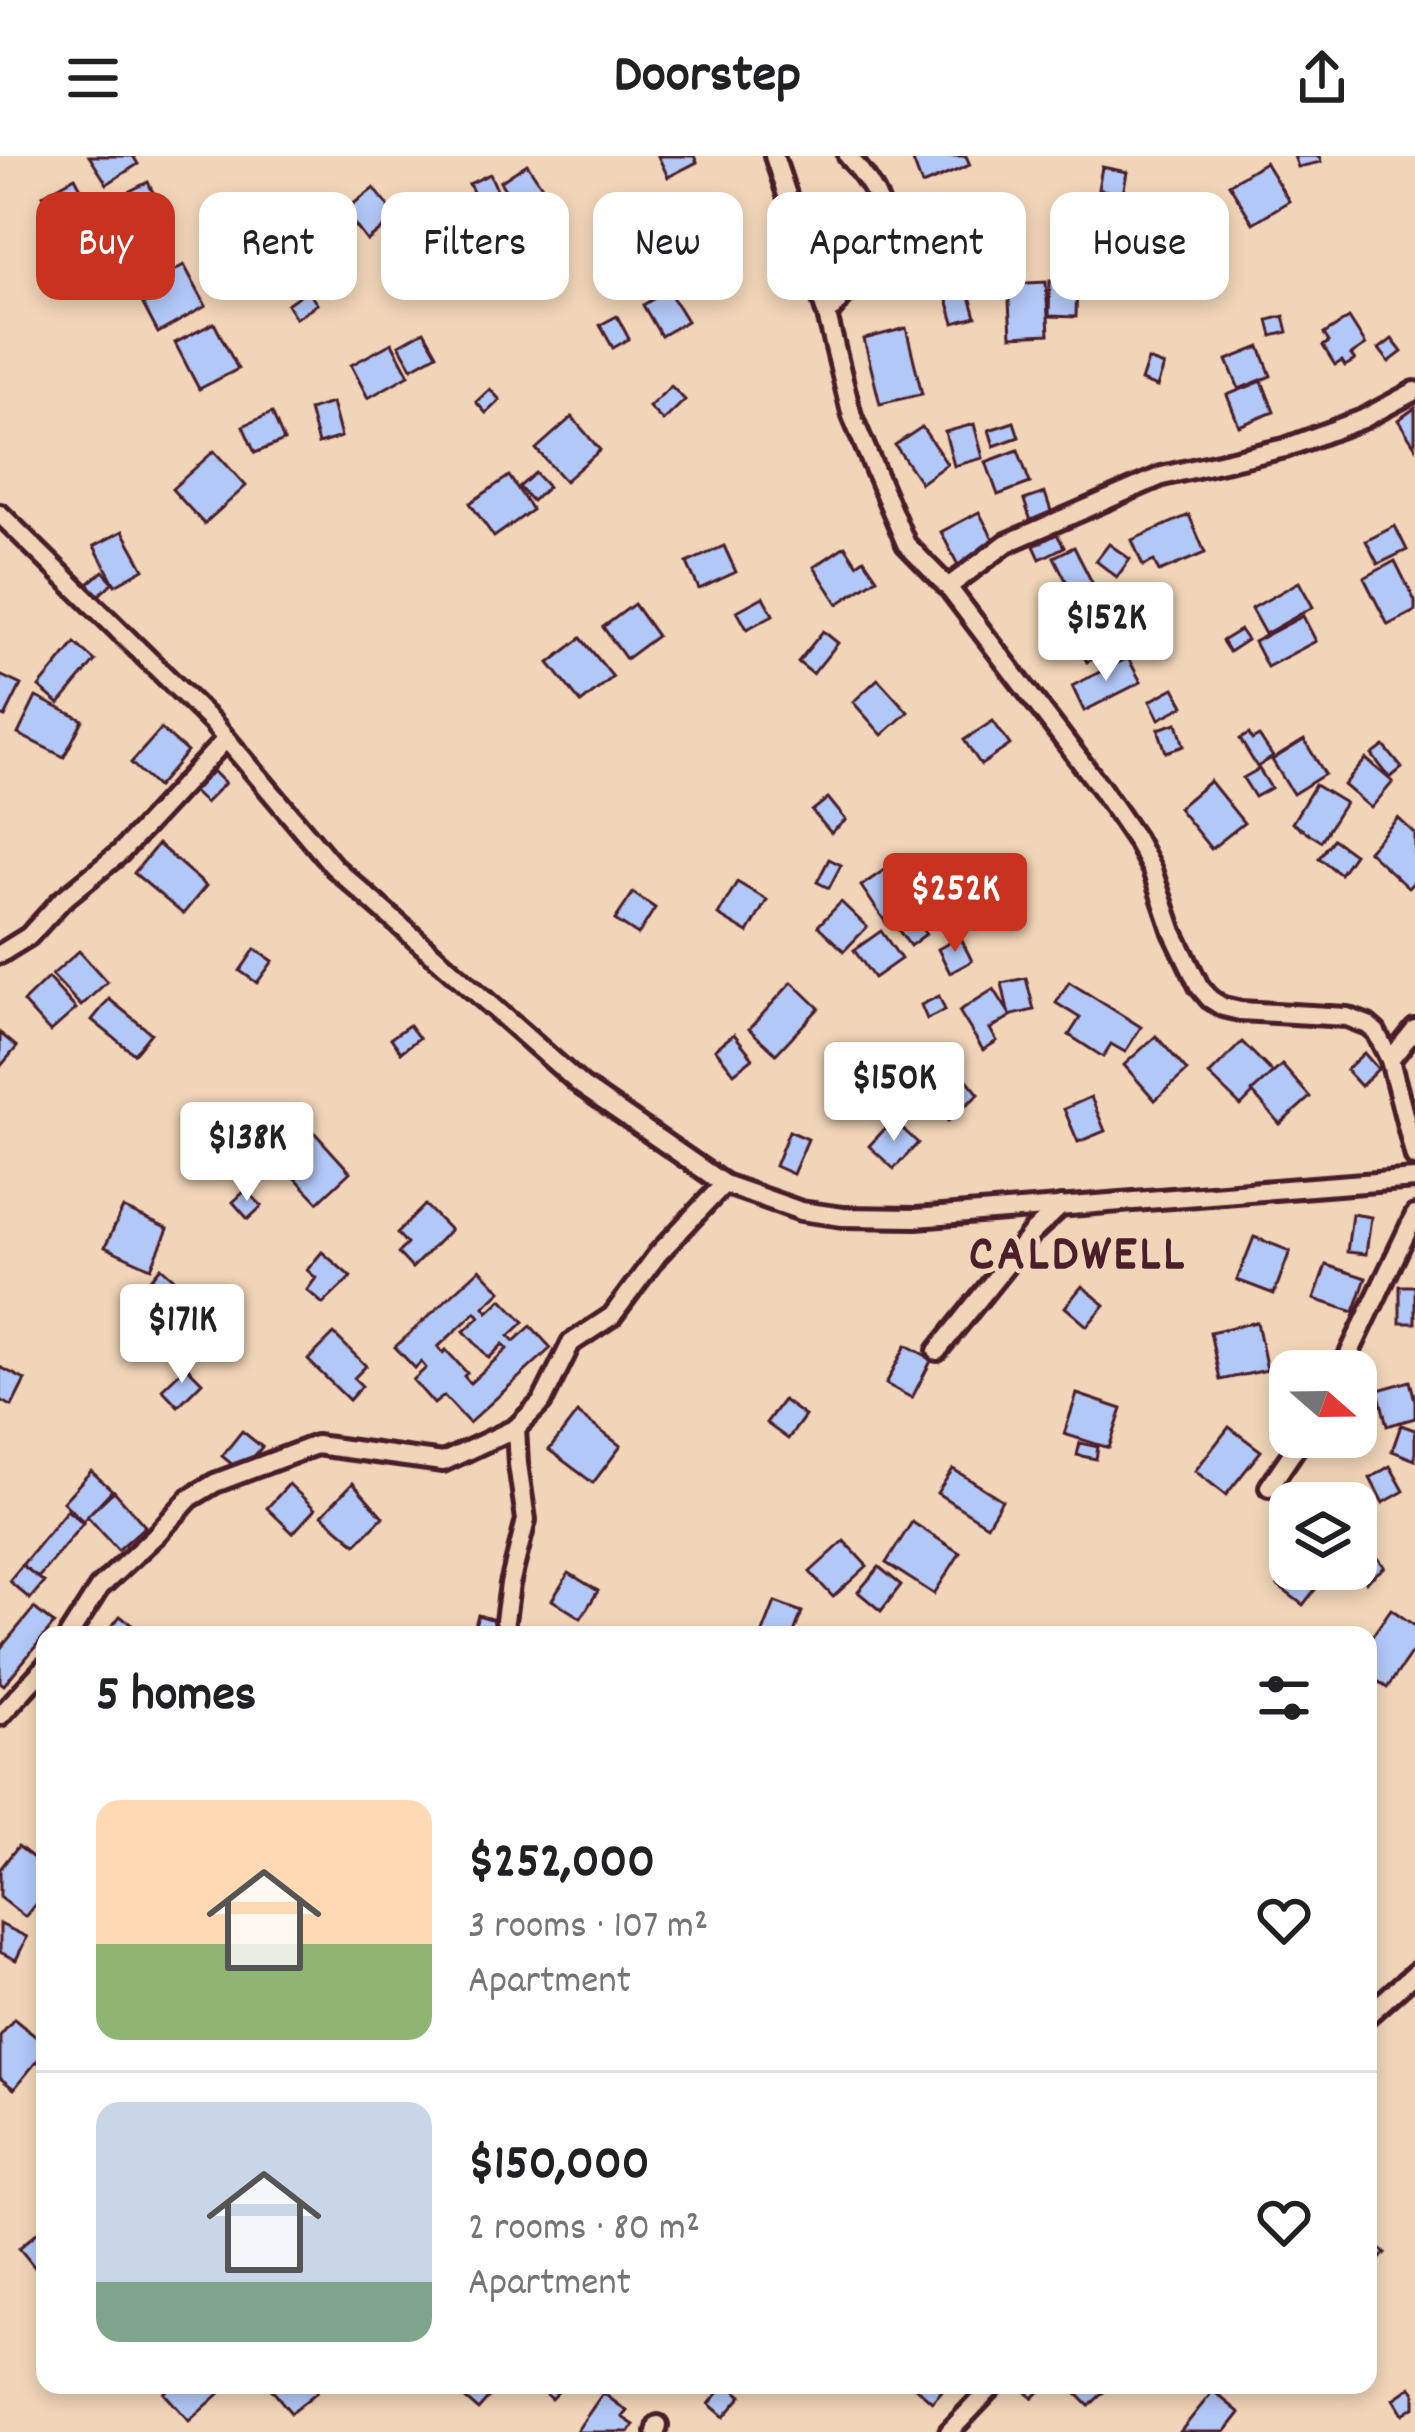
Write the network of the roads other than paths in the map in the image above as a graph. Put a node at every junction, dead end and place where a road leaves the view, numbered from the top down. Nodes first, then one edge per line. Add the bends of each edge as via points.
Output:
1 (774, 156) edge
2 (848, 156) edge
3 (827, 315) junction
4 (1415, 391) edge
5 (0, 514) edge
6 (948, 587) junction
7 (226, 739) junction
8 (0, 954) edge
9 (1415, 1029) edge
10 (1390, 1060) junction
11 (1415, 1157) edge
12 (1415, 1179) edge
13 (724, 1184) junction
14 (1062, 1205) junction
15 (1415, 1215) edge
16 (1350, 1350) edge
17 (937, 1351) dead end
18 (516, 1428) junction
19 (1289, 1458) edge
20 (1268, 1487) dead end
21 (505, 1621) dead end
22 (75, 1626) edge
23 (36, 1678) edge
24 (0, 1716) edge
25 (1415, 1973) edge
26 (1377, 2007) edge
27 (985, 2394) edge
28 (949, 2432) edge

1 - 3 street
2 - 3 street via 879,201 884,232
3 - 6 street via 879,486 906,544
4 - 6 street via 1285,448 1162,476 1007,543
5 - 7 street
6 - 10 street via 1142,849 1173,932 1210,999 1240,1011 1359,1020 1376,1032
7 - 8 street via 120,853
7 - 13 street via 334,867 466,986 582,1086
9 - 10 street
10 - 11 street
12 - 14 street
13 - 14 street via 843,1217
13 - 18 street via 612,1316 571,1343 542,1402
14 - 17 street
15 - 16 street
18 - 21 street via 526,1520
18 - 22 street via 443,1462 316,1445 215,1483 99,1588
19 - 20 street
23 - 24 street
25 - 26 street
27 - 28 street

